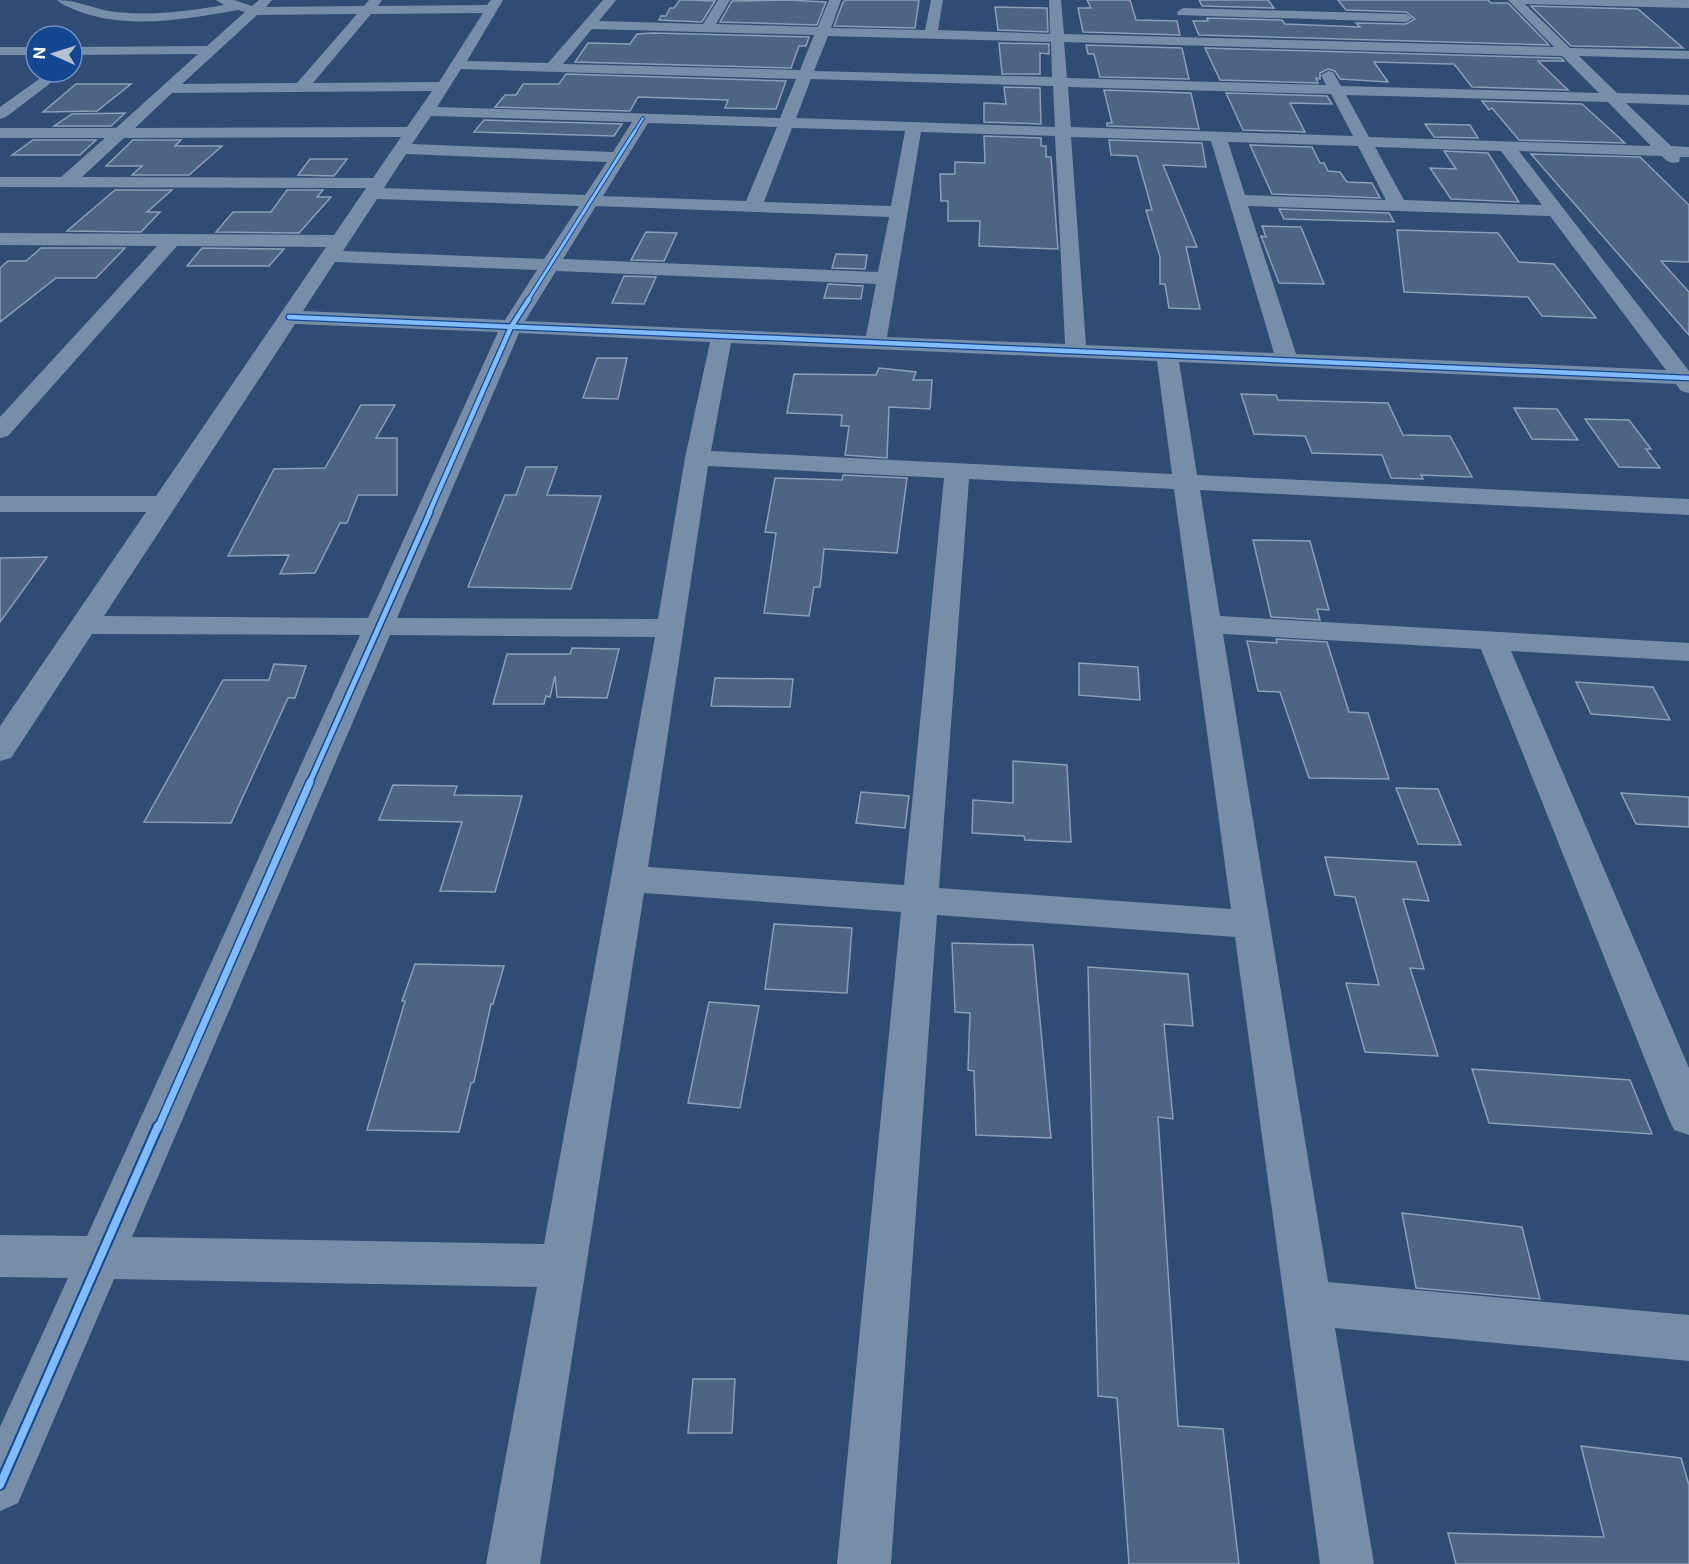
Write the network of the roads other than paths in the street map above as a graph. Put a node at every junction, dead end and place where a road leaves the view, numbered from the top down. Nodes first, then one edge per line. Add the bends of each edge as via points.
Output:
1 (63, 0) edge
2 (222, 0) edge
3 (266, 0) edge
4 (610, 0) edge
5 (724, 0) edge
6 (834, 0) edge
7 (937, 0) edge
8 (1055, 0) edge
9 (1292, 0) edge
10 (1393, 0) edge
11 (1514, 0) edge
12 (1522, 0) edge
13 (1639, 1) edge
14 (495, 4) edge
15 (1689, 4) edge
16 (372, 5) edge
17 (238, 6) junction
18 (255, 11) junction
19 (188, 15) junction
20 (1300, 15) junction
21 (1661, 20) dead end
22 (1186, 22) edge
23 (588, 25) junction
24 (1412, 26) junction
25 (707, 28) junction
26 (135, 30) dead end
27 (822, 32) junction
28 (931, 34) junction
29 (114, 36) dead end
30 (1057, 38) junction
31 (1311, 45) junction
32 (84, 47) edge
33 (1429, 48) junction
34 (84, 50) edge
35 (211, 50) junction
36 (0, 51) edge
37 (24, 51) edge
38 (1566, 52) junction
39 (1689, 55) edge
40 (457, 65) junction
41 (552, 68) junction
42 (805, 75) junction
43 (1060, 82) junction
44 (41, 84) edge
45 (443, 86) junction
46 (301, 87) junction
47 (168, 89) junction
48 (1336, 90) junction
49 (1613, 98) junction
50 (1689, 100) edge
51 (426, 111) junction
52 (0, 114) edge
53 (643, 118) junction
54 (786, 123) junction
55 (914, 127) junction
56 (1063, 131) junction
57 (0, 133) edge
58 (119, 133) junction
59 (1218, 136) junction
60 (406, 141) junction
61 (1363, 141) junction
62 (1506, 146) junction
63 (1666, 151) junction
64 (619, 157) junction
65 (1685, 159) edge
66 (0, 182) edge
67 (66, 182) junction
68 (374, 188) junction
69 (1238, 200) junction
70 (590, 201) junction
71 (1398, 205) junction
72 (753, 207) junction
73 (1556, 211) junction
74 (898, 212) junction
75 (0, 239) edge
76 (173, 239) junction
77 (334, 249) junction
78 (550, 265) junction
79 (886, 278) junction
80 (288, 317) junction
81 (511, 327) junction
82 (722, 336) junction
83 (874, 343) junction
84 (1076, 352) junction
85 (1167, 356) junction
86 (1287, 361) junction
87 (1687, 381) edge
88 (0, 431) edge
89 (697, 458) junction
90 (957, 471) junction
91 (1186, 482) junction
92 (0, 504) edge
93 (164, 504) junction
94 (1689, 507) edge
95 (1208, 624) junction
96 (83, 625) junction
97 (379, 625) junction
98 (671, 628) junction
99 (1492, 640) junction
100 (1689, 652) edge
101 (0, 750) edge
102 (628, 879) junction
103 (921, 900) junction
104 (1252, 924) junction
105 (1689, 1117) edge
106 (0, 1256) edge
107 (101, 1257) junction
108 (562, 1266) junction
109 (1308, 1303) junction
110 (1689, 1338) edge
111 (0, 1485) edge
112 (513, 1564) edge
113 (864, 1564) edge
114 (1347, 1564) edge

1 - 19 street via 97,13
2 - 17 street
3 - 18 street
4 - 23 street
5 - 25 street
6 - 27 street
7 - 28 street
8 - 30 street
9 - 20 street
10 - 24 street
11 - 38 street
12 - 13 street
13 - 15 street
13 - 21 street
14 - 16 street
14 - 40 street
16 - 18 street
16 - 46 street
17 - 18 street
17 - 19 street
18 - 35 street
19 - 26 street
20 - 22 street
20 - 24 street
22 - 30 street
22 - 31 street
23 - 25 street
23 - 41 street
24 - 33 street
25 - 27 street
27 - 28 street
27 - 42 street
28 - 30 street
29 - 32 street
30 - 43 street
31 - 33 street
31 - 48 street
33 - 38 street
34 - 35 street
35 - 47 street
36 - 37 street
38 - 39 street
38 - 49 street
40 - 41 street
40 - 45 street
41 - 42 street
42 - 43 street
42 - 54 street
43 - 48 street
43 - 56 street
44 - 52 street
45 - 46 street
45 - 51 street
46 - 47 street
47 - 58 street
48 - 49 street
48 - 61 street
49 - 50 street
49 - 63 street
51 - 53 street
51 - 60 street
53 - 54 street
53 - 64 street
54 - 55 street
54 - 72 street
55 - 56 street
55 - 74 street
56 - 59 street
56 - 84 street
57 - 58 street
58 - 60 street
58 - 67 street
59 - 61 street
59 - 69 street
60 - 64 street
60 - 68 street
61 - 62 street
61 - 71 street
62 - 63 street
62 - 73 street
63 - 65 street
64 - 70 street
66 - 67 street
67 - 68 street
68 - 70 street
68 - 77 street
69 - 71 street
69 - 86 street
70 - 72 street
70 - 78 street
71 - 73 street
72 - 74 street
73 - 87 street
74 - 79 street
75 - 76 street
76 - 77 street
76 - 88 street
77 - 78 street
77 - 80 street
78 - 79 street
78 - 81 street
79 - 83 street
80 - 81 street
80 - 93 street
81 - 82 street
81 - 97 street
82 - 83 street
82 - 89 street
83 - 84 street
84 - 85 street
85 - 86 street
85 - 91 street
86 - 87 street
89 - 90 street
89 - 98 street
90 - 91 street
90 - 103 street
91 - 94 street
91 - 95 street
92 - 93 street
93 - 96 street
95 - 99 street
95 - 104 street
96 - 97 street
96 - 101 street
97 - 98 street
97 - 107 street
98 - 102 street
99 - 100 street
99 - 105 street
102 - 103 street
102 - 108 street
103 - 104 street
103 - 113 street
104 - 109 street
106 - 107 street
107 - 108 street
107 - 111 street
108 - 112 street
109 - 110 street
109 - 114 street

